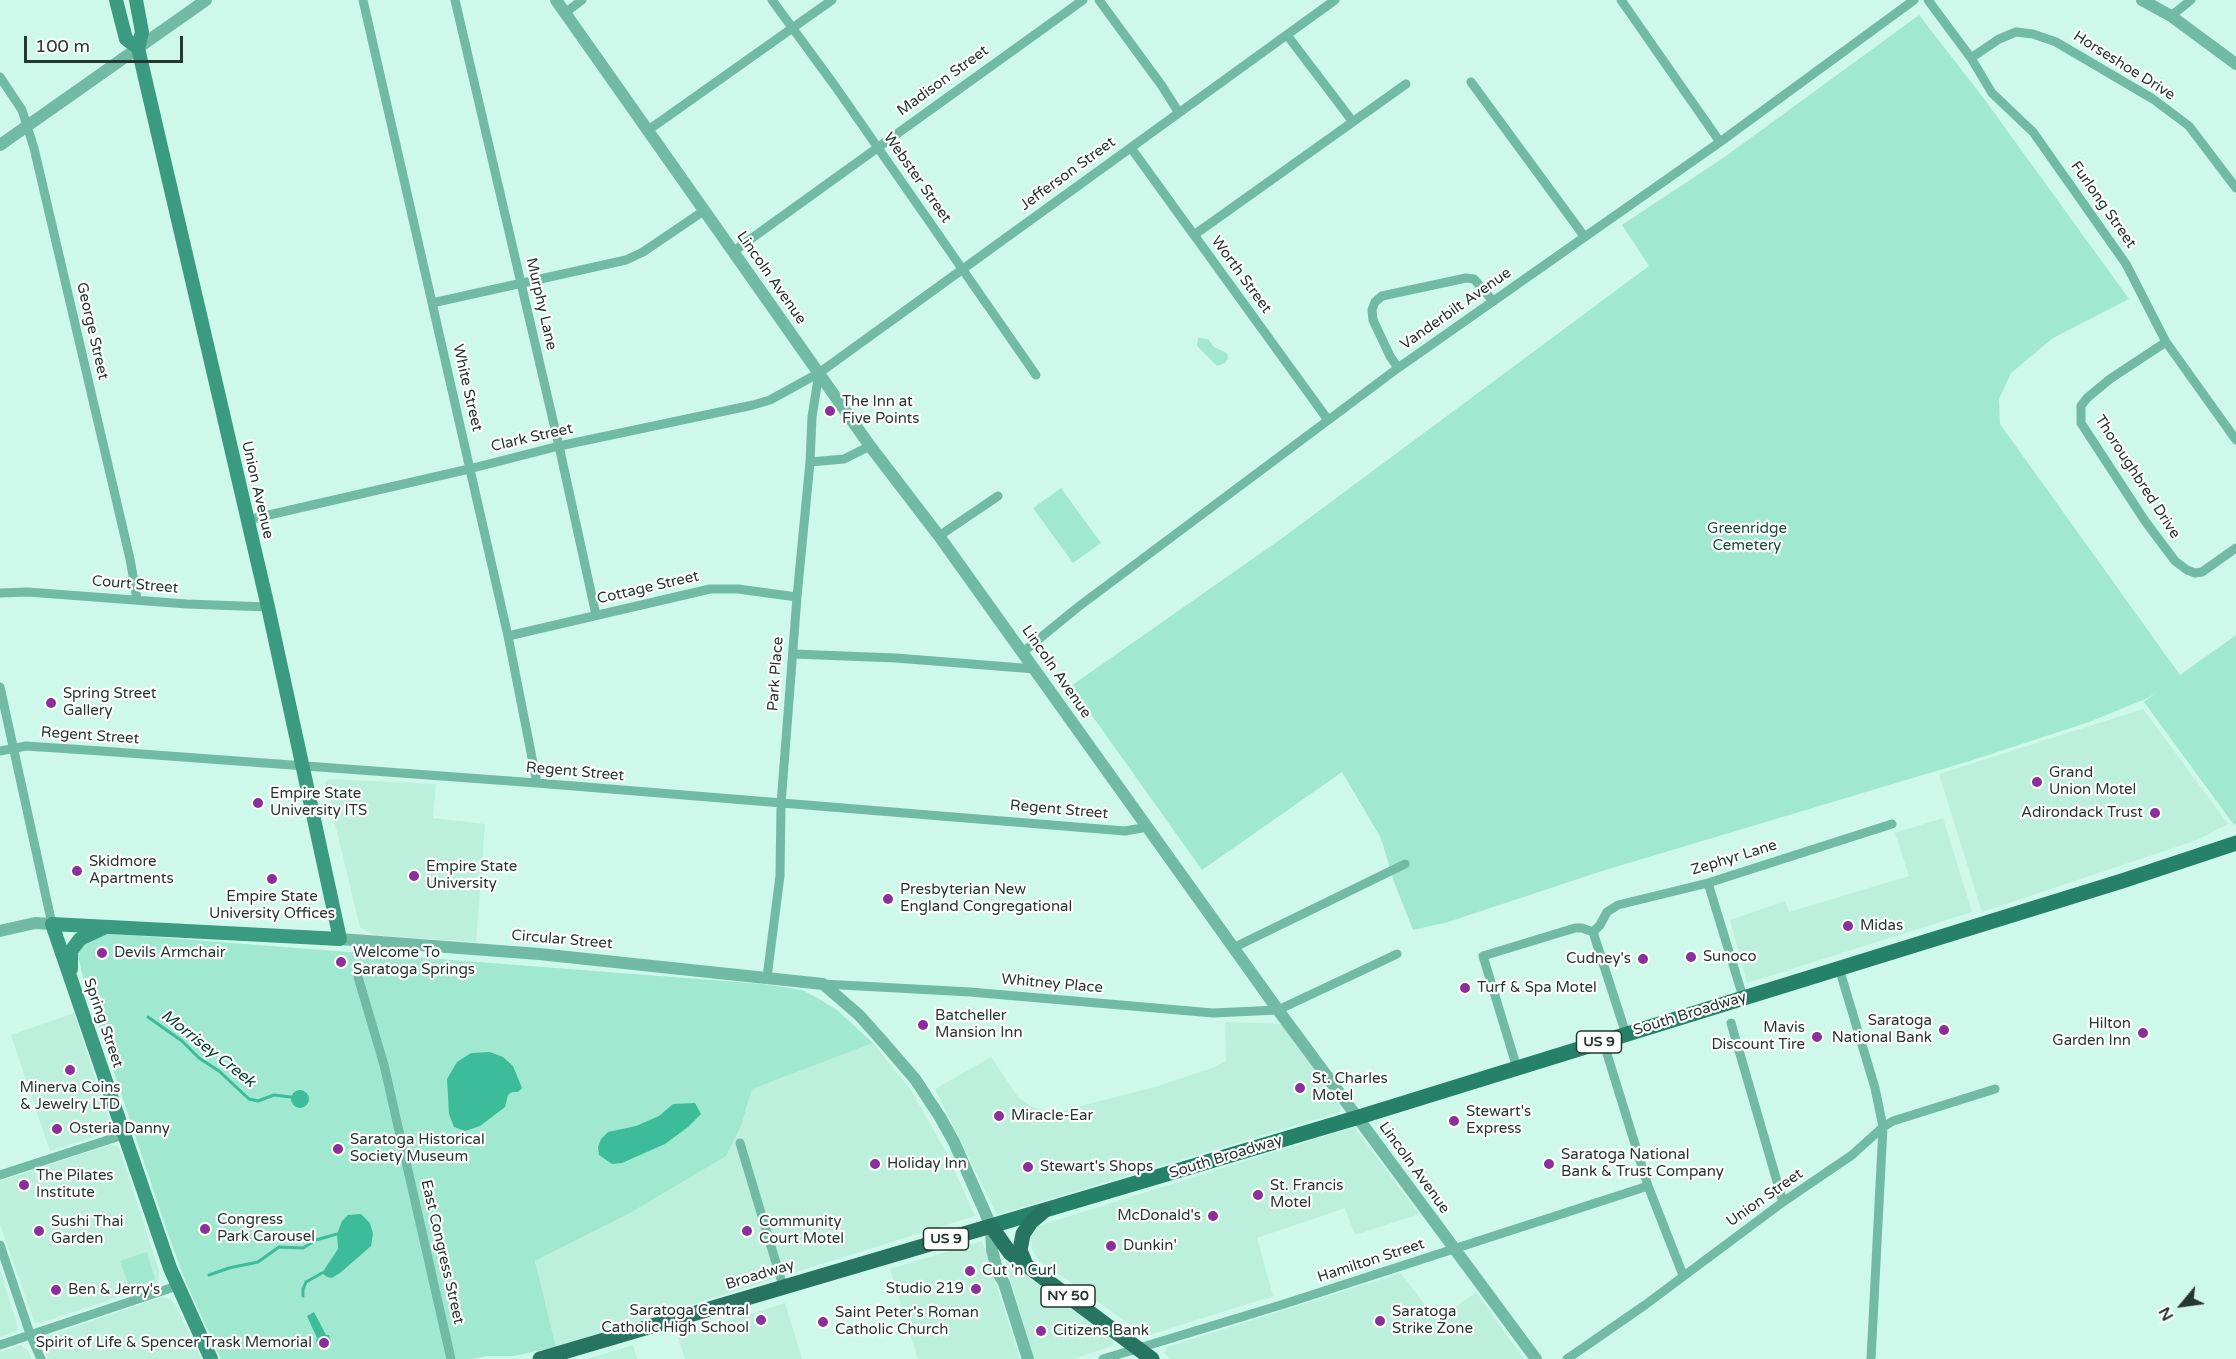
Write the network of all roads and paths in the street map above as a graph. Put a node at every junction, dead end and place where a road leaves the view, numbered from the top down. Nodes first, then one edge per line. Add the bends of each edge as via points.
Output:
1 (117, 0) edge
2 (136, 0) edge
3 (206, 0) edge
4 (363, 0) edge
5 (455, 0) edge
6 (556, 0) edge
7 (582, 0) edge
8 (772, 0) edge
9 (832, 0) edge
10 (1083, 0) edge
11 (1099, 0) edge
12 (1335, 0) edge
13 (1914, 0) edge
14 (1928, 0) edge
15 (2142, 0) edge
16 (2191, 0) edge
17 (1626, 2) edge
18 (565, 13) junction
19 (2171, 16) junction
20 (793, 28) junction
21 (1287, 35) junction
22 (138, 48) junction
23 (1971, 57) junction
24 (2236, 64) edge
25 (0, 77) edge
26 (1471, 82) dead end
27 (1407, 84) dead end
28 (1179, 113) junction
29 (1353, 122) junction
30 (27, 126) junction
31 (647, 131) junction
32 (1720, 141) junction
33 (0, 145) edge
34 (878, 147) junction
35 (1131, 148) junction
36 (2236, 188) edge
37 (705, 210) junction
38 (1194, 236) junction
39 (1584, 236) junction
40 (734, 251) junction
41 (962, 269) junction
42 (520, 282) junction
43 (1493, 300) junction
44 (432, 303) junction
45 (2166, 342) junction
46 (1398, 368) junction
47 (819, 373) junction
48 (1036, 375) dead end
49 (1328, 420) junction
50 (2236, 440) edge
51 (559, 446) junction
52 (870, 446) junction
53 (810, 462) junction
54 (469, 469) junction
55 (998, 496) dead end
56 (247, 520) junction
57 (939, 536) junction
58 (2236, 548) edge
59 (0, 594) edge
60 (797, 597) junction
61 (137, 599) junction
62 (268, 607) junction
63 (596, 615) junction
64 (508, 636) junction
65 (1023, 652) junction
66 (793, 654) junction
67 (1035, 669) junction
68 (0, 687) edge
69 (13, 748) junction
70 (0, 750) edge
71 (303, 767) junction
72 (537, 783) junction
73 (781, 804) junction
74 (1892, 824) dead end
75 (1146, 825) junction
76 (2236, 834) edge
77 (2236, 843) edge
78 (2216, 849) junction
79 (1405, 864) dead end
80 (1708, 883) junction
81 (52, 924) junction
82 (108, 926) junction
83 (0, 931) edge
84 (1593, 932) junction
85 (340, 939) junction
86 (1235, 947) junction
87 (1397, 954) dead end
88 (1839, 968) junction
89 (358, 977) dead end
90 (767, 977) junction
91 (70, 981) junction
92 (824, 984) junction
93 (1743, 997) junction
94 (1278, 1010) junction
95 (1731, 1023) dead end
96 (1626, 1034) junction
97 (1603, 1041) junction
98 (1516, 1068) junction
99 (1995, 1089) dead end
100 (1359, 1117) junction
101 (1883, 1127) junction
102 (123, 1135) junction
103 (740, 1143) dead end
104 (0, 1175) edge
105 (1648, 1186) junction
106 (1784, 1202) junction
107 (1044, 1211) junction
108 (991, 1226) junction
109 (0, 1245) edge
110 (1454, 1250) junction
111 (1026, 1265) junction
112 (1683, 1275) junction
113 (177, 1286) junction
114 (783, 1286) junction
115 (30, 1334) junction
116 (0, 1345) edge
117 (1138, 1348) junction
118 (41, 1359) edge
119 (211, 1359) edge
120 (451, 1359) edge
121 (540, 1359) edge
122 (1028, 1359) edge
123 (1102, 1359) edge
124 (1152, 1359) edge
125 (1536, 1359) edge
126 (1567, 1359) edge
127 (1871, 1359) edge

1 - 22 main road, Union Avenue via 126,39
2 - 22 main road, Union Avenue via 142,32
3 - 22 street
4 - 44 street, White Street
5 - 42 street, Murphy Lane
6 - 18 street, Lincoln Avenue
7 - 18 street
8 - 20 street, Webster Street
9 - 20 street
10 - 34 street, Madison Street
11 - 28 street
12 - 21 street, Jefferson Street
13 - 32 street, Vanderbilt Avenue
14 - 23 street, Furlong Street
15 - 19 street
16 - 19 street
17 - 32 street
18 - 31 street, Lincoln Avenue
19 - 24 street
20 - 31 street
20 - 34 street, Webster Street
21 - 28 street, Jefferson Street
21 - 29 street
22 - 30 street
22 - 56 main road, Union Avenue
23 - 36 street, Horseshoe Drive via 2016,32 2056,42 2153,99 2189,126
23 - 45 street, Furlong Street via 1992,93 2033,132 2126,264
25 - 30 street, George Street via 22,110
26 - 39 street
27 - 29 street
28 - 35 street, Jefferson Street
29 - 38 street
30 - 33 street
30 - 61 street, George Street
31 - 37 street, Lincoln Avenue
32 - 39 street, Vanderbilt Avenue
34 - 40 street, Madison Street
34 - 41 street, Webster Street
35 - 38 street, Worth Street
35 - 41 street, Jefferson Street
37 - 40 street, Lincoln Avenue
37 - 42 street via 626,260
38 - 49 street, Worth Street
39 - 43 street, Vanderbilt Avenue
40 - 47 street, Lincoln Avenue
41 - 47 street, Jefferson Street
41 - 48 street, Webster Street
42 - 44 street
42 - 51 street, Murphy Lane
43 - 46 street, Vanderbilt Avenue
43 - 46 street via 1474,279 1466,278 1382,296 1375,302 1373,320
44 - 54 street, White Street
45 - 50 street, Furlong Street
45 - 58 street, Thoroughbred Drive via 2086,398 2081,406 2081,423 2175,561 2194,573 2202,572
46 - 49 street, Vanderbilt Avenue
47 - 51 street, Clark Street via 753,405
47 - 52 street, Lincoln Avenue
47 - 53 street, Park Place
49 - 65 street, Vanderbilt Avenue
51 - 54 street, Clark Street
51 - 63 street, Murphy Lane
52 - 53 street via 844,459
52 - 57 street, Lincoln Avenue
53 - 60 street, Park Place
54 - 56 street, Clark Street
54 - 64 street, White Street
55 - 57 street
56 - 62 main road, Union Avenue
57 - 65 street, Lincoln Avenue
59 - 61 street, Court Street via 28,592
60 - 63 street, Cottage Street via 710,589
60 - 66 street, Park Place
61 - 62 street, Court Street
62 - 71 main road, Union Avenue
63 - 64 street, Cottage Street
64 - 72 street, White Street
65 - 67 street, Lincoln Avenue
66 - 67 street
66 - 73 street, Park Place
67 - 75 street, Lincoln Avenue
68 - 69 street, Spring Street
69 - 70 street, Regent Street
69 - 71 street, Regent Street
69 - 81 street, Spring Street
71 - 72 street, Regent Street
71 - 85 main road, Union Avenue
72 - 73 street, Regent Street
73 - 75 street, Regent Street via 1125,831
73 - 90 street, Park Place via 780,876
74 - 80 street, Zephyr Lane
75 - 86 street, Lincoln Avenue
76 - 78 main road, South Broadway / US 9
77 - 78 main road, South Broadway / US 9
78 - 88 main road, South Broadway / US 9
79 - 86 street
80 - 84 street, Zephyr Lane via 1618,905 1607,912
80 - 93 street
81 - 82 main road, Circular Street
81 - 83 street, Circular Street via 35,923
81 - 91 main road, Spring Street
82 - 85 main road, Circular Street
82 - 91 main road via 80,939 70,951
84 - 96 street
84 - 98 street via 1575,928 1483,956
85 - 90 street, Circular Street
86 - 94 street, Lincoln Avenue
87 - 94 street
88 - 93 main road, South Broadway / US 9
88 - 101 street
89 - 120 street, East Congress Street via 384,1065
90 - 92 street, Circular Street
91 - 102 main road, Spring Street
92 - 94 street, Whitney Place via 1213,1013
92 - 108 street via 859,1015 915,1079 954,1142
93 - 96 main road, South Broadway / US 9
94 - 100 street, Lincoln Avenue
95 - 106 street
96 - 97 main road, South Broadway / US 9
97 - 98 main road, South Broadway / US 9
97 - 105 street
98 - 100 main road, South Broadway / US 9
99 - 101 street, Union Street
100 - 107 main road, South Broadway / US 9
100 - 110 street, Lincoln Avenue
101 - 106 street, Union Street via 1852,1155
101 - 127 street
102 - 104 street
102 - 113 main road, Spring Street
103 - 114 street
105 - 110 street, Hamilton Street
105 - 112 street
106 - 112 street, Union Street
107 - 108 main road, South Broadway / US 9
107 - 111 highway via 1023,1234 1020,1250
108 - 111 highway, NY 50 via 1010,1253
108 - 114 highway, Broadway / US 9
108 - 122 street via 998,1273
109 - 115 street
110 - 117 street, Hamilton Street
110 - 125 street, Lincoln Avenue
111 - 117 highway, NY 50
112 - 126 street, Union Street
113 - 115 street
113 - 119 main road, Spring Street
114 - 121 highway, Broadway / US 9
115 - 116 street
115 - 118 street
117 - 123 street, Hamilton Street
117 - 124 highway, NY 50

